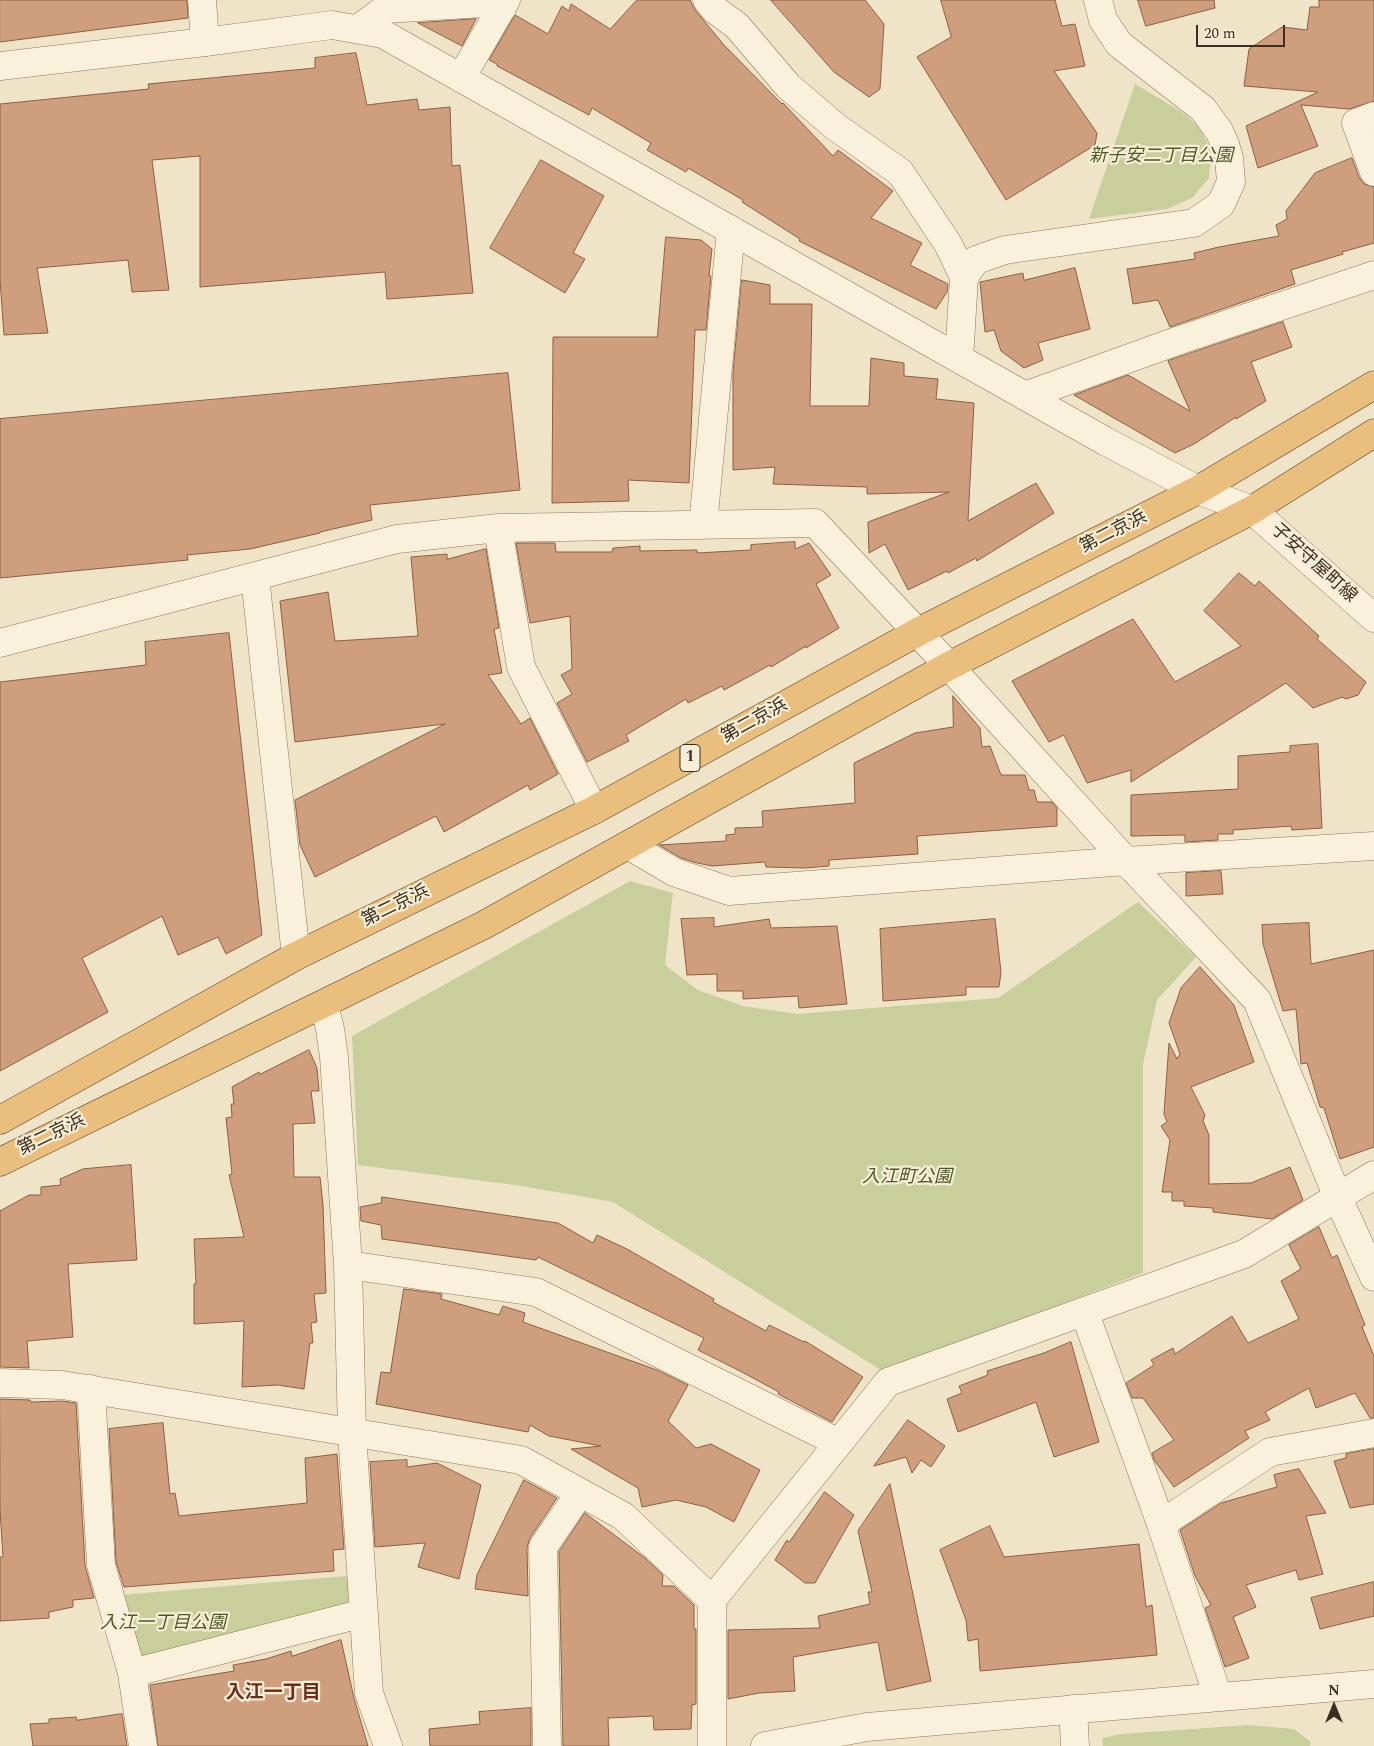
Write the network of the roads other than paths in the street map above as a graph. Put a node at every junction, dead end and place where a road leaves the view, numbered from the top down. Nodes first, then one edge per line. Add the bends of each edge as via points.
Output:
1 (202, 0) edge
2 (707, 0) edge
3 (1098, 0) edge
4 (504, 4) edge
5 (358, 29) junction
6 (205, 42) junction
7 (0, 66) edge
8 (461, 78) junction
9 (1374, 116) edge
10 (1374, 172) edge
11 (732, 230) junction
12 (1374, 275) edge
13 (964, 277) junction
14 (959, 359) junction
15 (1374, 385) edge
16 (1025, 396) junction
17 (1374, 433) edge
18 (1198, 490) junction
19 (1252, 510) junction
20 (703, 525) junction
21 (498, 528) junction
22 (255, 577) junction
23 (1374, 618) edge
24 (918, 632) junction
25 (0, 643) edge
26 (949, 666) junction
27 (594, 810) junction
28 (628, 845) junction
29 (1374, 846) edge
30 (1126, 860) junction
31 (296, 956) junction
32 (324, 1004) junction
33 (0, 1120) edge
34 (0, 1162) edge
35 (1374, 1175) edge
36 (1338, 1198) junction
37 (348, 1265) junction
38 (1374, 1277) edge
39 (1084, 1311) junction
40 (0, 1383) edge
41 (91, 1389) junction
42 (352, 1432) junction
43 (1374, 1434) edge
44 (839, 1443) junction
45 (580, 1493) junction
46 (1161, 1524) junction
47 (712, 1600) junction
48 (364, 1613) junction
49 (132, 1673) junction
50 (1374, 1684) edge
51 (1218, 1697) junction
52 (1073, 1709) junction
53 (143, 1746) edge
54 (388, 1746) edge
55 (547, 1746) edge
56 (712, 1746) edge
57 (765, 1746) edge
58 (1075, 1746) edge

1 - 6 street
2 - 13 street via 737,26 788,86 836,127 900,172 948,244
3 - 13 street via 1103,20 1119,44 1203,109 1219,131 1229,158 1231,182 1221,204 1194,223 1005,250 976,260
4 - 5 street via 386,9
4 - 8 street
5 - 6 street via 332,25
5 - 8 street via 383,34
6 - 7 street
8 - 11 street
9 - 10 street via 1356,123
11 - 14 street
11 - 20 street
12 - 16 street
13 - 14 street
14 - 16 street
15 - 18 highway, 第二京浜 / 1
16 - 18 street
17 - 19 highway, 第二京浜
18 - 19 street
18 - 24 highway, 第二京浜 / 1
19 - 23 street, 子安守屋町線
19 - 26 highway, 第二京浜
20 - 21 street
20 - 24 street via 815,523
21 - 22 street via 397,539
21 - 27 street via 521,666
22 - 25 street
22 - 31 street
24 - 26 street
24 - 27 highway, 第二京浜 / 1
26 - 28 highway, 第二京浜
26 - 30 street
27 - 31 highway, 第二京浜 / 1
28 - 30 street via 674,872 729,891
28 - 32 highway, 第二京浜 via 484,925
29 - 30 street
30 - 36 street via 1257,1000
31 - 33 highway, 第二京浜 / 1
32 - 34 highway, 第二京浜
32 - 37 street via 334,1058
35 - 36 street
36 - 38 street
36 - 39 street via 1244,1254
37 - 42 street
37 - 44 street via 536,1292
39 - 44 street via 888,1382
39 - 46 street
40 - 41 street
41 - 42 street
41 - 49 street via 100,1565
42 - 45 street via 521,1460
42 - 48 street
43 - 46 street via 1270,1452
44 - 47 street
45 - 47 street via 623,1516
45 - 55 street via 543,1547
46 - 51 street
47 - 56 street
48 - 49 street
48 - 54 street via 369,1693
49 - 53 street
50 - 51 street
51 - 52 street
52 - 57 street via 867,1727
52 - 58 street

